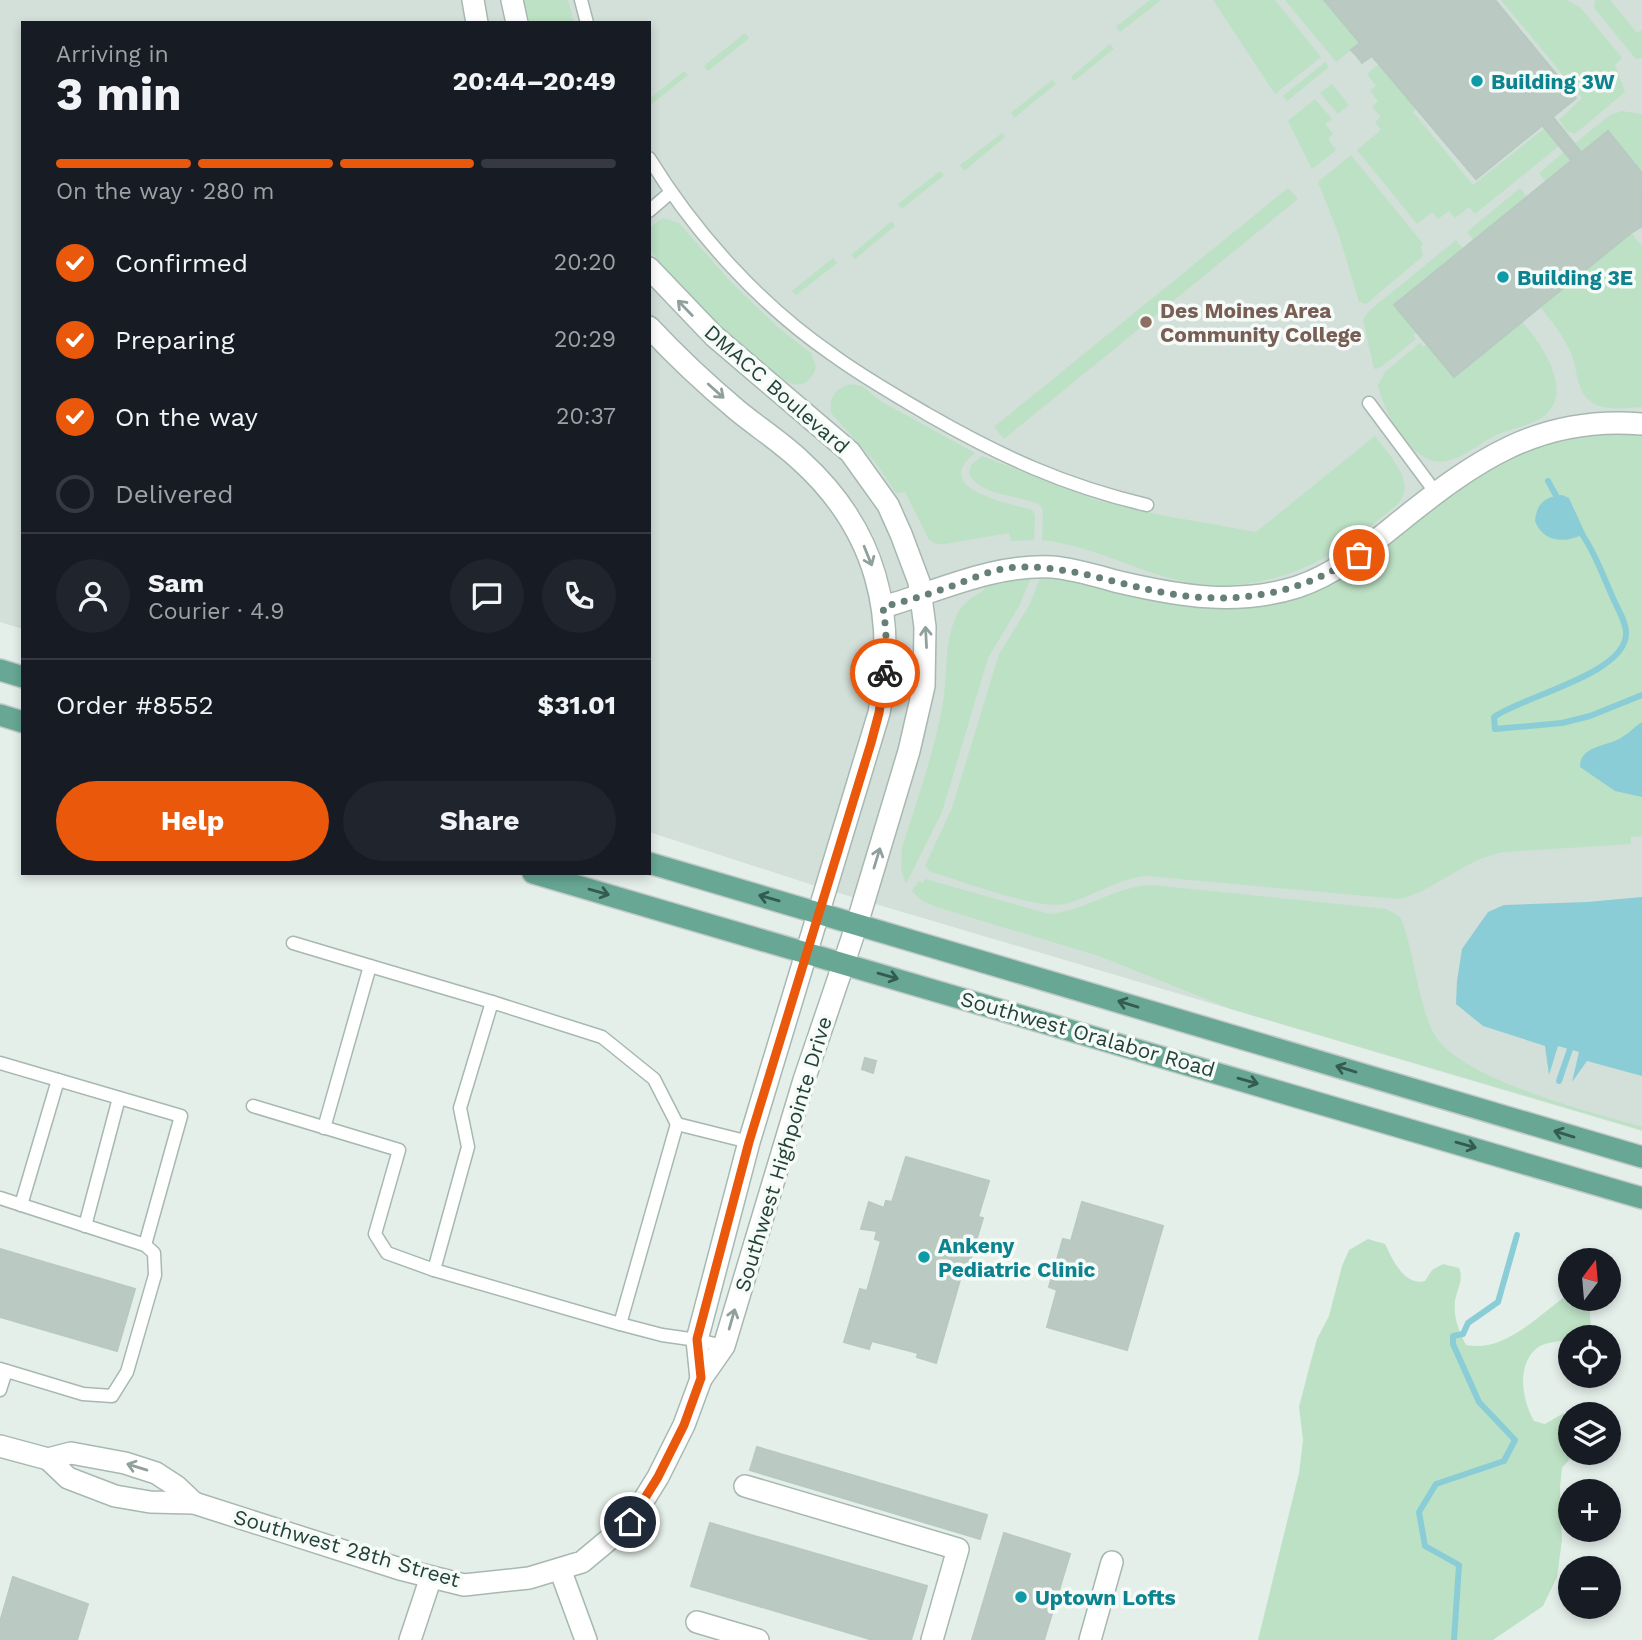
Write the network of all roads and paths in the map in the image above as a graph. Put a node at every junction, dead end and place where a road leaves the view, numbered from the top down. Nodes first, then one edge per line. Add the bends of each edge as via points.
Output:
1 (473, 0) edge
2 (512, 0) edge
3 (581, 0) edge
4 (477, 21) edge
5 (517, 21) edge
6 (586, 21) edge
7 (651, 161) edge
8 (671, 192) junction
9 (651, 209) edge
10 (651, 270) edge
11 (651, 329) edge
12 (1369, 402) dead end
13 (1642, 424) edge
14 (1436, 493) junction
15 (1147, 505) dead end
16 (921, 596) junction
17 (883, 607) junction
18 (0, 670) edge
19 (21, 676) edge
20 (0, 715) edge
21 (21, 721) edge
22 (651, 864) edge
23 (540, 875) edge
24 (818, 912) junction
25 (858, 924) junction
26 (293, 943) dead end
27 (807, 952) junction
28 (844, 963) junction
29 (370, 966) junction
30 (492, 1002) junction
31 (0, 1063) edge
32 (58, 1080) junction
33 (119, 1098) junction
34 (254, 1106) dead end
35 (677, 1124) junction
36 (324, 1128) junction
37 (749, 1142) junction
38 (1642, 1157) edge
39 (0, 1198) edge
40 (1642, 1198) edge
41 (21, 1205) junction
42 (85, 1226) junction
43 (145, 1245) junction
44 (434, 1270) junction
45 (620, 1324) junction
46 (697, 1339) junction
47 (724, 1346) junction
48 (3, 1370) edge
49 (701, 1378) junction
50 (0, 1390) edge
51 (0, 1446) edge
52 (48, 1459) junction
53 (745, 1486) dead end
54 (194, 1503) junction
55 (582, 1562) joint
56 (1112, 1562) dead end
57 (560, 1569) junction
58 (431, 1577) junction
59 (697, 1622) dead end
60 (410, 1640) edge
61 (586, 1640) edge
62 (758, 1640) edge
63 (932, 1640) edge
64 (1090, 1640) edge

1 - 4 street
2 - 5 street
3 - 6 lane
7 - 8 lane
8 - 9 lane
8 - 15 lane via 754,289 831,354 877,385 986,447 1050,477
16 -> 10 street, DMACC Boulevard via 913,561 888,505 850,452 713,336
11 -> 17 street, DMACC Boulevard via 739,412 801,460 842,506 869,556
12 - 14 lane
13 - 14 street via 1574,427 1510,445
14 - 16 street via 1344,565 1313,581 1265,596 1196,597 1054,567 993,571
16 - 17 street
25 -> 16 street, DMACC Boulevard via 921,702 926,653
17 - 24 street, DMACC Boulevard via 887,650 879,713
18 - 19 main road
20 - 21 main road
24 -> 22 main road, Southwest Oralabor Road
23 -> 27 main road, Southwest Oralabor Road
24 - 25 main road, Southwest Oralabor Road
24 - 27 street, Southwest Highpointe Drive
25 - 28 street, Southwest Highpointe Drive
38 -> 25 main road, Southwest Oralabor Road
26 - 29 lane
27 - 28 main road, Southwest Oralabor Road
27 - 37 street, Southwest Highpointe Drive
28 -> 40 main road, Southwest Oralabor Road
47 -> 28 street, Southwest Highpointe Drive
29 - 30 lane
29 - 36 lane
30 - 35 lane via 602,1037 654,1079
30 - 44 lane via 460,1108 468,1147
31 - 32 lane
32 - 33 lane
32 - 41 lane
33 - 42 lane
33 - 43 lane via 181,1116
34 - 36 lane
35 - 37 lane
35 - 45 lane
36 - 44 lane via 399,1150 375,1234 387,1253
37 - 46 street, Southwest Highpointe Drive
39 - 41 lane
41 - 42 lane
42 - 43 lane
43 - 48 lane via 154,1253 155,1275 127,1372 112,1396 83,1394
44 - 45 lane
45 - 46 lane
46 - 47 lane
46 - 49 street, Southwest Highpointe Drive
47 - 49 street, Southwest Highpointe Drive
48 - 50 lane
49 - 55 street, Southwest Highpointe Drive via 684,1425 630,1522
51 - 52 street, Southwest 28th Street
52 - 54 street, Southwest 28th Street via 68,1478 115,1496
54 -> 52 street, Southwest 28th Street via 156,1473 125,1463 71,1453
53 - 63 street via 958,1549
54 - 58 street, Southwest 28th Street
55 - 57 street, Southwest 28th Street
56 - 64 street
57 - 58 street, Southwest 28th Street via 529,1578 464,1585
57 - 61 street
58 - 60 street
59 - 62 street

